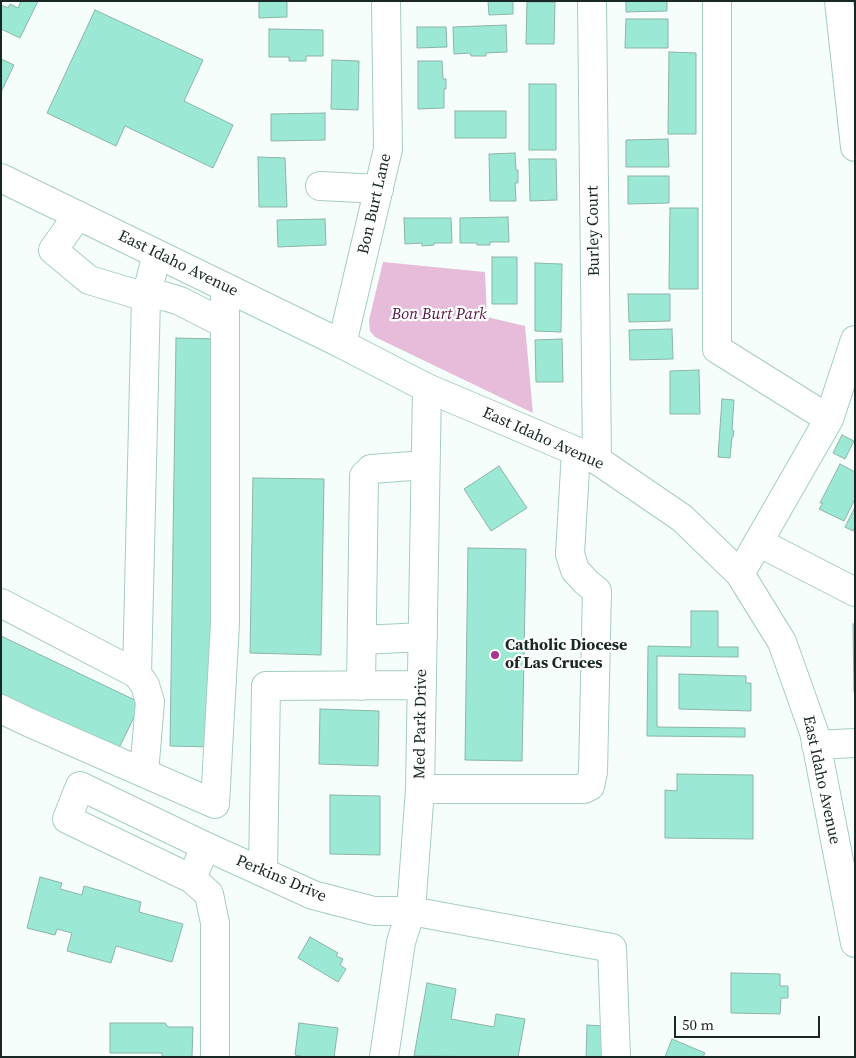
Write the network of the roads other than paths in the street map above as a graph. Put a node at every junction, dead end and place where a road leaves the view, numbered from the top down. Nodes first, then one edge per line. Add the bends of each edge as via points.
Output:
1 (386, 1) edge
2 (592, 1) edge
3 (717, 1) edge
4 (839, 1) edge
5 (855, 147) edge
6 (2, 180) edge
7 (320, 186) dead end
8 (378, 189) junction
9 (78, 215) junction
10 (158, 254) junction
11 (226, 287) junction
12 (146, 297) junction
13 (225, 324) junction
14 (855, 340) edge
15 (342, 344) junction
16 (426, 388) junction
17 (829, 419) junction
18 (587, 456) junction
19 (426, 465) junction
20 (758, 542) junction
21 (740, 574) junction
22 (855, 592) edge
23 (1, 603) edge
24 (423, 637) junction
25 (362, 640) junction
26 (137, 674) junction
27 (422, 685) junction
28 (362, 686) junction
29 (1, 708) edge
30 (855, 743) edge
31 (816, 745) junction
32 (144, 773) junction
33 (420, 789) junction
34 (193, 794) junction
35 (193, 840) junction
36 (262, 872) junction
37 (192, 879) junction
38 (411, 911) junction
39 (855, 943) edge
40 (215, 1057) edge
41 (384, 1057) edge
42 (616, 1057) edge

1 - 8 street, Bon Burt Lane via 388,149
2 - 18 street, Burley Court
3 - 17 street via 717,349
4 - 5 street
6 - 9 street, East Idaho Avenue
7 - 8 street
8 - 15 street, Bon Burt Lane
9 - 10 street, East Idaho Avenue
9 - 12 street via 53,250 88,280
10 - 11 street, East Idaho Avenue
10 - 12 street
11 - 13 street
11 - 15 street, East Idaho Avenue
12 - 13 street via 164,296 180,301
12 - 26 street
13 - 34 street via 225,623 215,804
14 - 17 street
15 - 16 street, East Idaho Avenue
16 - 18 street, East Idaho Avenue
16 - 19 street, Med Park Drive
17 - 20 street
18 - 21 street, East Idaho Avenue via 682,518
18 - 33 street, Burley Court via 570,554 575,570 597,591 590,786 584,789
19 - 24 street, Med Park Drive
19 - 25 street via 371,470 364,476
20 - 21 street
20 - 22 street
21 - 31 street, East Idaho Avenue via 782,642
23 - 26 street
24 - 25 street
24 - 27 street, Med Park Drive
25 - 28 street
26 - 32 street via 145,685 150,702
27 - 28 street
27 - 33 street, Med Park Drive
28 - 36 street via 266,686
29 - 32 street
30 - 31 street
31 - 39 street, East Idaho Avenue
32 - 34 street
33 - 38 street, Med Park Drive
34 - 35 street
35 - 36 street, Perkins Drive
35 - 37 street
35 - 37 street, Perkins Drive via 80,786 67,819
36 - 38 street, Perkins Drive via 313,895 374,911
37 - 40 street via 209,894 215,923
38 - 41 street, Med Park Drive via 401,942
38 - 42 street, Perkins Drive via 612,948

